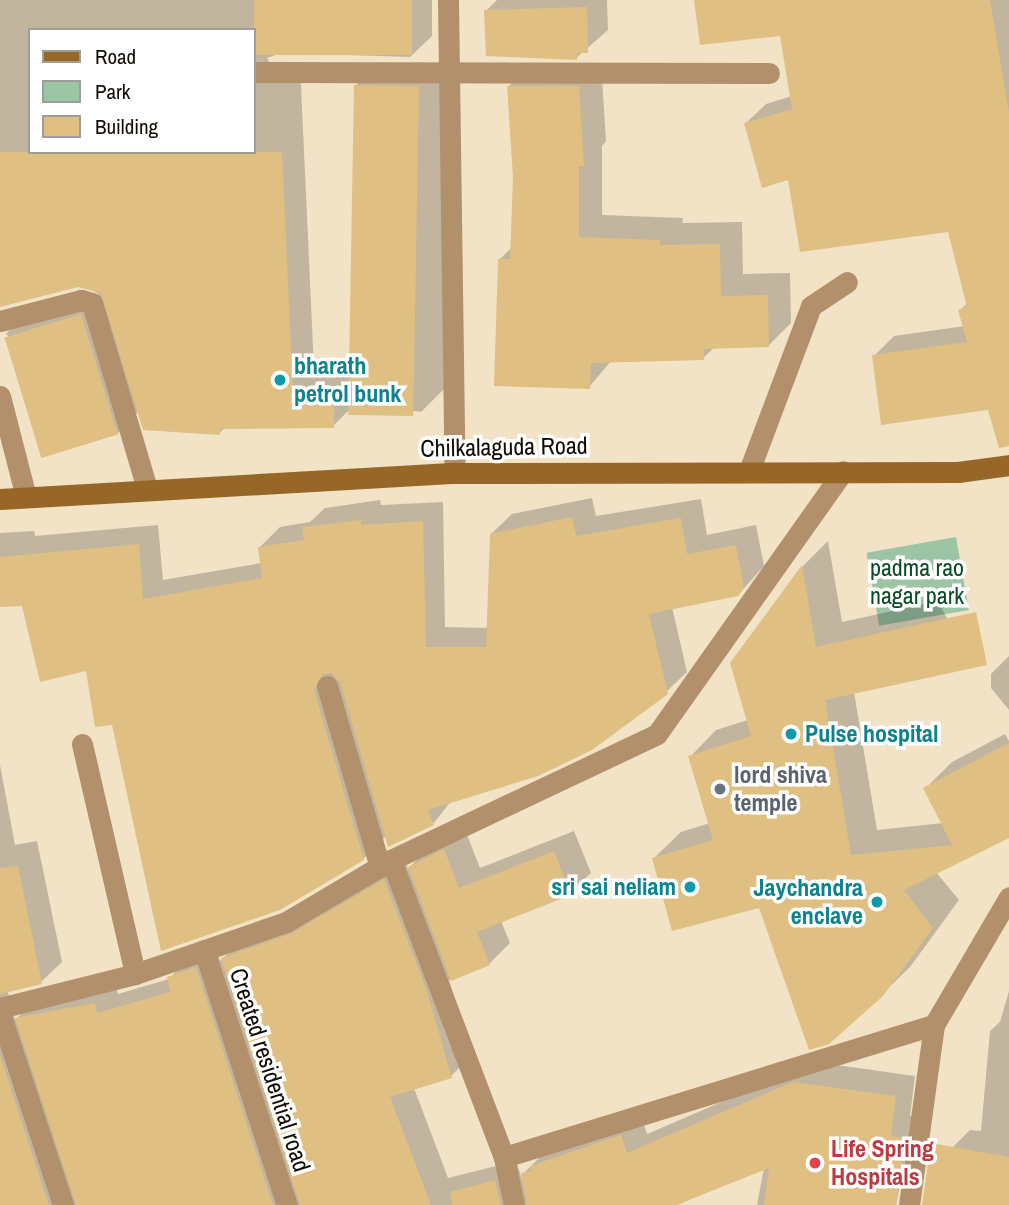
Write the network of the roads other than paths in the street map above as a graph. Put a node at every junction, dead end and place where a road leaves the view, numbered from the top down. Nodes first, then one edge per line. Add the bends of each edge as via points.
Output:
1 (448, 0) edge
2 (256, 72) edge
3 (769, 73) dead end
4 (450, 76) junction
5 (847, 282) dead end
6 (0, 321) edge
7 (0, 396) edge
8 (1009, 466) edge
9 (749, 471) junction
10 (843, 471) junction
11 (455, 473) junction
12 (147, 489) junction
13 (26, 497) junction
14 (0, 499) edge
15 (327, 686) dead end
16 (82, 744) dead end
17 (386, 863) junction
18 (1009, 897) edge
19 (204, 950) junction
20 (135, 974) junction
21 (0, 1010) edge
22 (934, 1025) junction
23 (504, 1157) junction
24 (63, 1205) edge
25 (287, 1205) edge
26 (514, 1205) edge
27 (909, 1205) edge

1 - 4 street
2 - 4 street
3 - 4 street
4 - 11 street
5 - 9 street via 811,306
6 - 12 street via 81,300 92,303
7 - 13 street
8 - 10 main road, Chilkalaguda Road via 958,472
9 - 10 main road, Chilkalaguda Road
9 - 11 main road, Chilkalaguda Road
10 - 17 street via 657,734
11 - 12 main road, Chilkalaguda Road
12 - 13 main road, Chilkalaguda Road
13 - 14 main road, Chilkalaguda Road
15 - 17 street
16 - 20 street
17 - 19 street via 286,922
17 - 23 street
18 - 22 street
19 - 20 street
19 - 25 street, Created residential road
20 - 21 street
21 - 24 street
22 - 23 street
22 - 27 street
23 - 26 street

